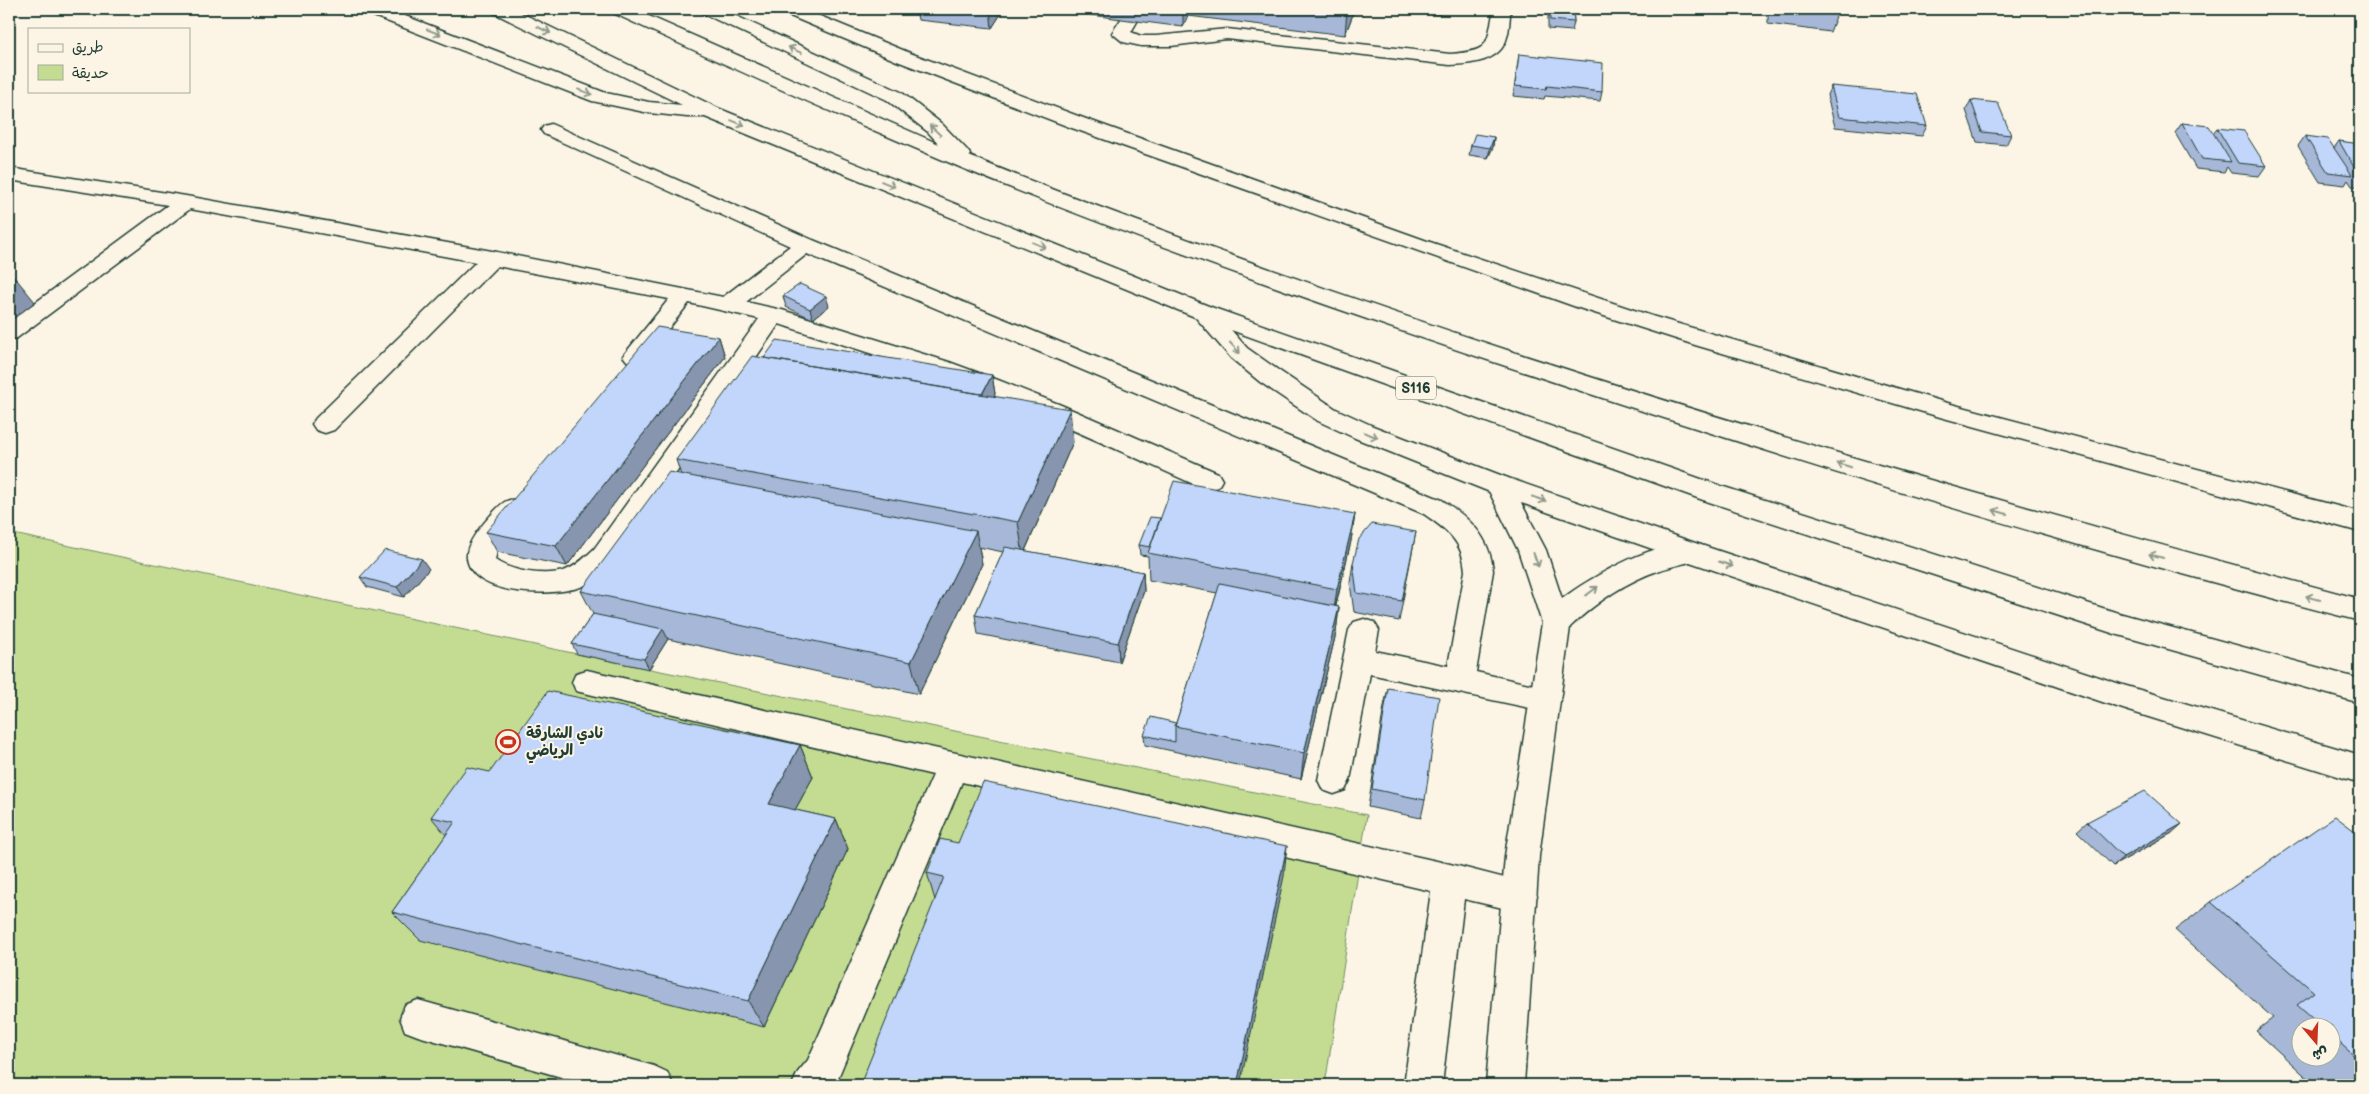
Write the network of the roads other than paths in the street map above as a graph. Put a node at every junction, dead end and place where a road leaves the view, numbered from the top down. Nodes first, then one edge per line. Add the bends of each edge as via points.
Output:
1 (372, 9) edge
2 (500, 9) edge
3 (619, 9) edge
4 (708, 9) edge
5 (789, 9) edge
6 (1502, 9) edge
7 (1211, 19) dead end
8 (1129, 20) dead end
9 (1203, 35) junction
10 (713, 113) junction
11 (550, 130) dead end
12 (970, 164) junction
13 (9, 174) edge
14 (186, 202) junction
15 (805, 245) junction
16 (492, 258) junction
17 (684, 294) junction
18 (728, 304) junction
19 (1203, 312) junction
20 (774, 315) junction
21 (9, 334) edge
22 (623, 371) edge
23 (325, 424) dead end
24 (1209, 480) dead end
25 (1499, 485) junction
26 (526, 492) edge
27 (2360, 522) edge
28 (1691, 552) junction
29 (2360, 610) edge
30 (1556, 623) junction
31 (1460, 680) junction
32 (587, 682) dead end
33 (2360, 691) edge
34 (1544, 699) junction
35 (953, 765) junction
36 (2360, 770) edge
37 (1334, 780) dead end
38 (1450, 879) junction
39 (1520, 896) junction
40 (418, 1018) dead end
41 (654, 1085) edge
42 (811, 1085) edge
43 (1423, 1085) edge
44 (1505, 1085) edge

1 -> 10 main road via 599,97 667,111
2 -> 10 main road, S116
3 - 12 main road
12 -> 4 main road via 935,128 894,96
5 - 27 main road via 931,68 1176,159 1700,339 2128,462
6 - 9 main road via 1493,47 1473,57 1459,59 1443,60 1227,34
7 - 9 main road
8 - 9 main road via 1121,33 1131,39 1170,42
10 -> 19 main road, S116
11 - 15 main road
29 -> 12 main road via 2169,560 1901,483 1635,400 1241,267
13 - 14 main road
14 - 16 main road
14 - 21 main road
15 - 18 main road
15 - 31 main road via 1447,515 1458,524 1473,546 1479,571
16 - 17 main road
16 - 23 main road
17 - 18 main road
17 - 22 main road
18 - 20 main road
19 -> 25 main road via 1239,353 1327,415
19 - 33 main road, S116 via 1712,493 2115,623
20 - 24 main road via 980,383
20 - 26 main road via 604,556 584,573 562,582 540,584 494,575 485,568 481,559 483,548
25 -> 28 main road
25 -> 30 main road via 1532,550
30 -> 28 main road via 1600,584 1657,559
28 -> 36 main road via 2123,697
30 - 34 main road
31 - 34 main road
31 - 37 main road via 1361,645
32 - 35 main road
34 - 39 main road via 1522,856
35 - 38 main road
35 - 42 main road via 821,1073
38 - 39 main road
38 - 43 main road
39 - 44 main road
40 - 41 main road

